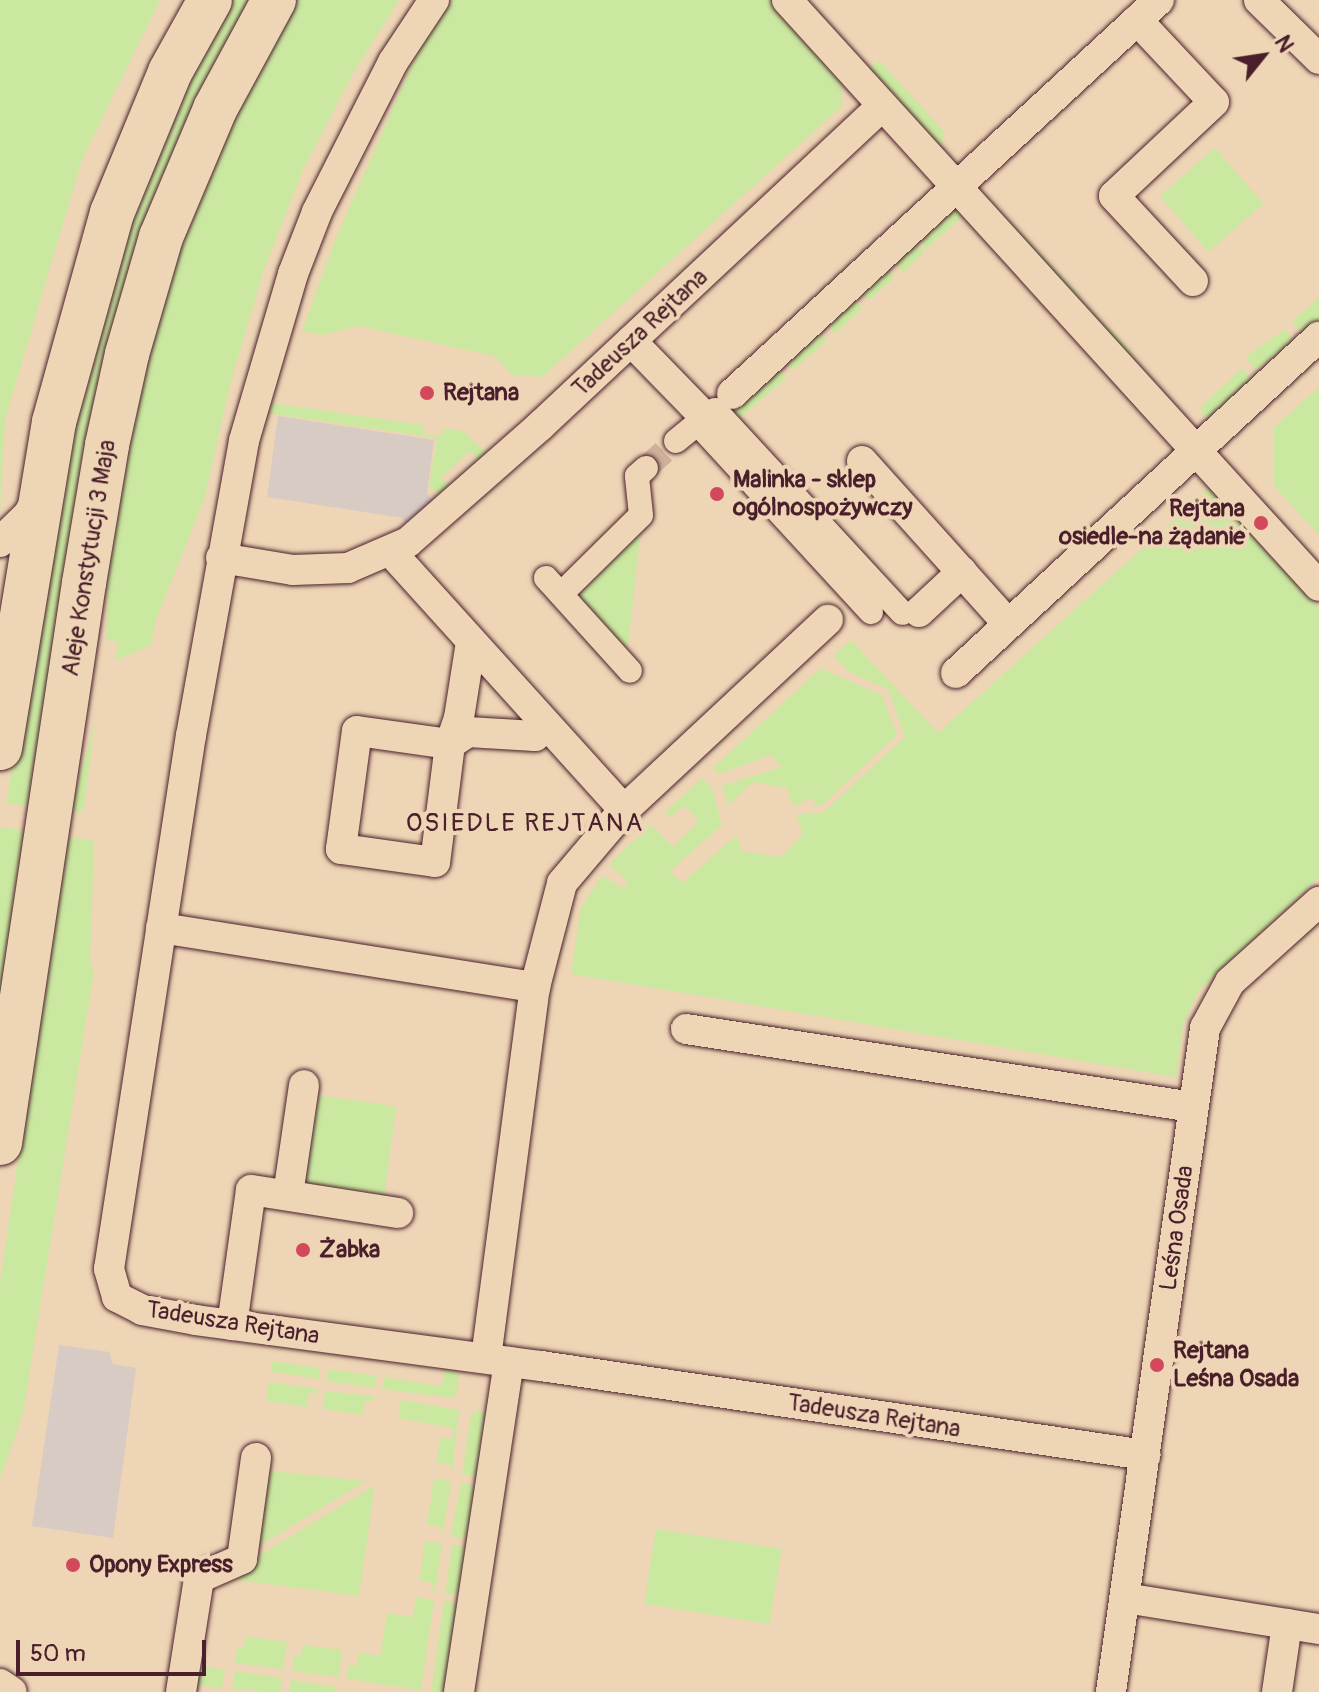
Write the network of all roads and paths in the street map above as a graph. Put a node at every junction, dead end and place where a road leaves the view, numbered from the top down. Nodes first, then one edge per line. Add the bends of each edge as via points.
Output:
1 (210, 0) edge
2 (274, 0) edge
3 (434, 0) edge
4 (787, 0) edge
5 (1159, 0) edge
6 (1259, 0) edge
7 (1137, 20) junction
8 (1319, 59) edge
9 (882, 106) junction
10 (955, 186) junction
11 (1193, 281) dead end
12 (1319, 337) edge
13 (631, 341) junction
14 (712, 411) junction
15 (676, 441) tunnel mouth
16 (1194, 450) junction
17 (862, 461) dead end
18 (646, 468) tunnel mouth
19 (41, 492) junction
20 (0, 542) edge
21 (391, 552) junction
22 (221, 558) junction
23 (962, 572) junction
24 (1319, 586) edge
25 (871, 612) dead end
26 (910, 612) joint
27 (828, 620) dead end
28 (1008, 624) junction
29 (471, 642) junction
30 (630, 671) dead end
31 (956, 673) dead end
32 (545, 724) junction
33 (450, 744) junction
34 (0, 748) edge
35 (624, 810) junction
36 (1319, 902) edge
37 (161, 928) junction
38 (535, 987) junction
39 (686, 1029) dead end
40 (304, 1085) dead end
41 (1193, 1107) junction
42 (0, 1143) edge
43 (288, 1195) junction
44 (398, 1213) dead end
45 (232, 1325) junction
46 (497, 1360) junction
47 (1145, 1455) junction
48 (256, 1458) dead end
49 (1125, 1598) junction
50 (1287, 1624) junction
51 (1319, 1629) edge
52 (0, 1684) edge
53 (12, 1692) edge
54 (181, 1692) edge
55 (459, 1692) edge
56 (1111, 1692) edge
57 (1277, 1692) edge

1 - 19 main road via 170,72 112,213 54,422
2 - 42 main road, Aleje Konstytucji 3 Maja via 215,109 161,237 127,354 84,583
3 - 22 street, Tadeusza Rejtana via 346,150 293,274 244,441
4 - 9 street
5 - 7 street
6 - 8 street
7 - 10 street
7 - 11 street via 1214,102 1114,196
9 - 10 street
9 - 13 street, Tadeusza Rejtana
10 - 14 street
10 - 16 street
12 - 16 street
13 - 14 street
13 - 21 street, Tadeusza Rejtana via 425,530
14 - 15 street
14 - 25 street
14 - 26 street
16 - 24 street
16 - 28 street
17 - 23 street
18 - 30 street via 637,476 641,515 554,586
19 - 20 street via 28,515
19 - 34 main road
21 - 22 street, Tadeusza Rejtana via 348,568 293,570
21 - 29 street
22 - 37 street, Tadeusza Rejtana
23 - 26 street
23 - 28 street
27 - 35 street
28 - 31 street
29 - 32 street
29 - 33 street
32 - 33 street via 535,736 468,732
32 - 35 street
33 - 33 street via 357,731 341,849 435,862
35 - 38 street via 562,883
36 - 41 street, Leśna Osada via 1230,982 1205,1028
37 - 38 street
37 - 45 street, Tadeusza Rejtana via 109,1269 117,1297 127,1305
38 - 46 street
39 - 41 street
40 - 43 street
41 - 47 street, Leśna Osada
43 - 44 street
43 - 45 street via 251,1190
45 - 46 street, Tadeusza Rejtana
46 - 47 street, Tadeusza Rejtana
46 - 55 street
47 - 49 street, Leśna Osada
48 - 54 street via 242,1559 199,1578
49 - 50 street
49 - 56 street, Leśna Osada
50 - 51 street
50 - 57 street
52 - 53 street

